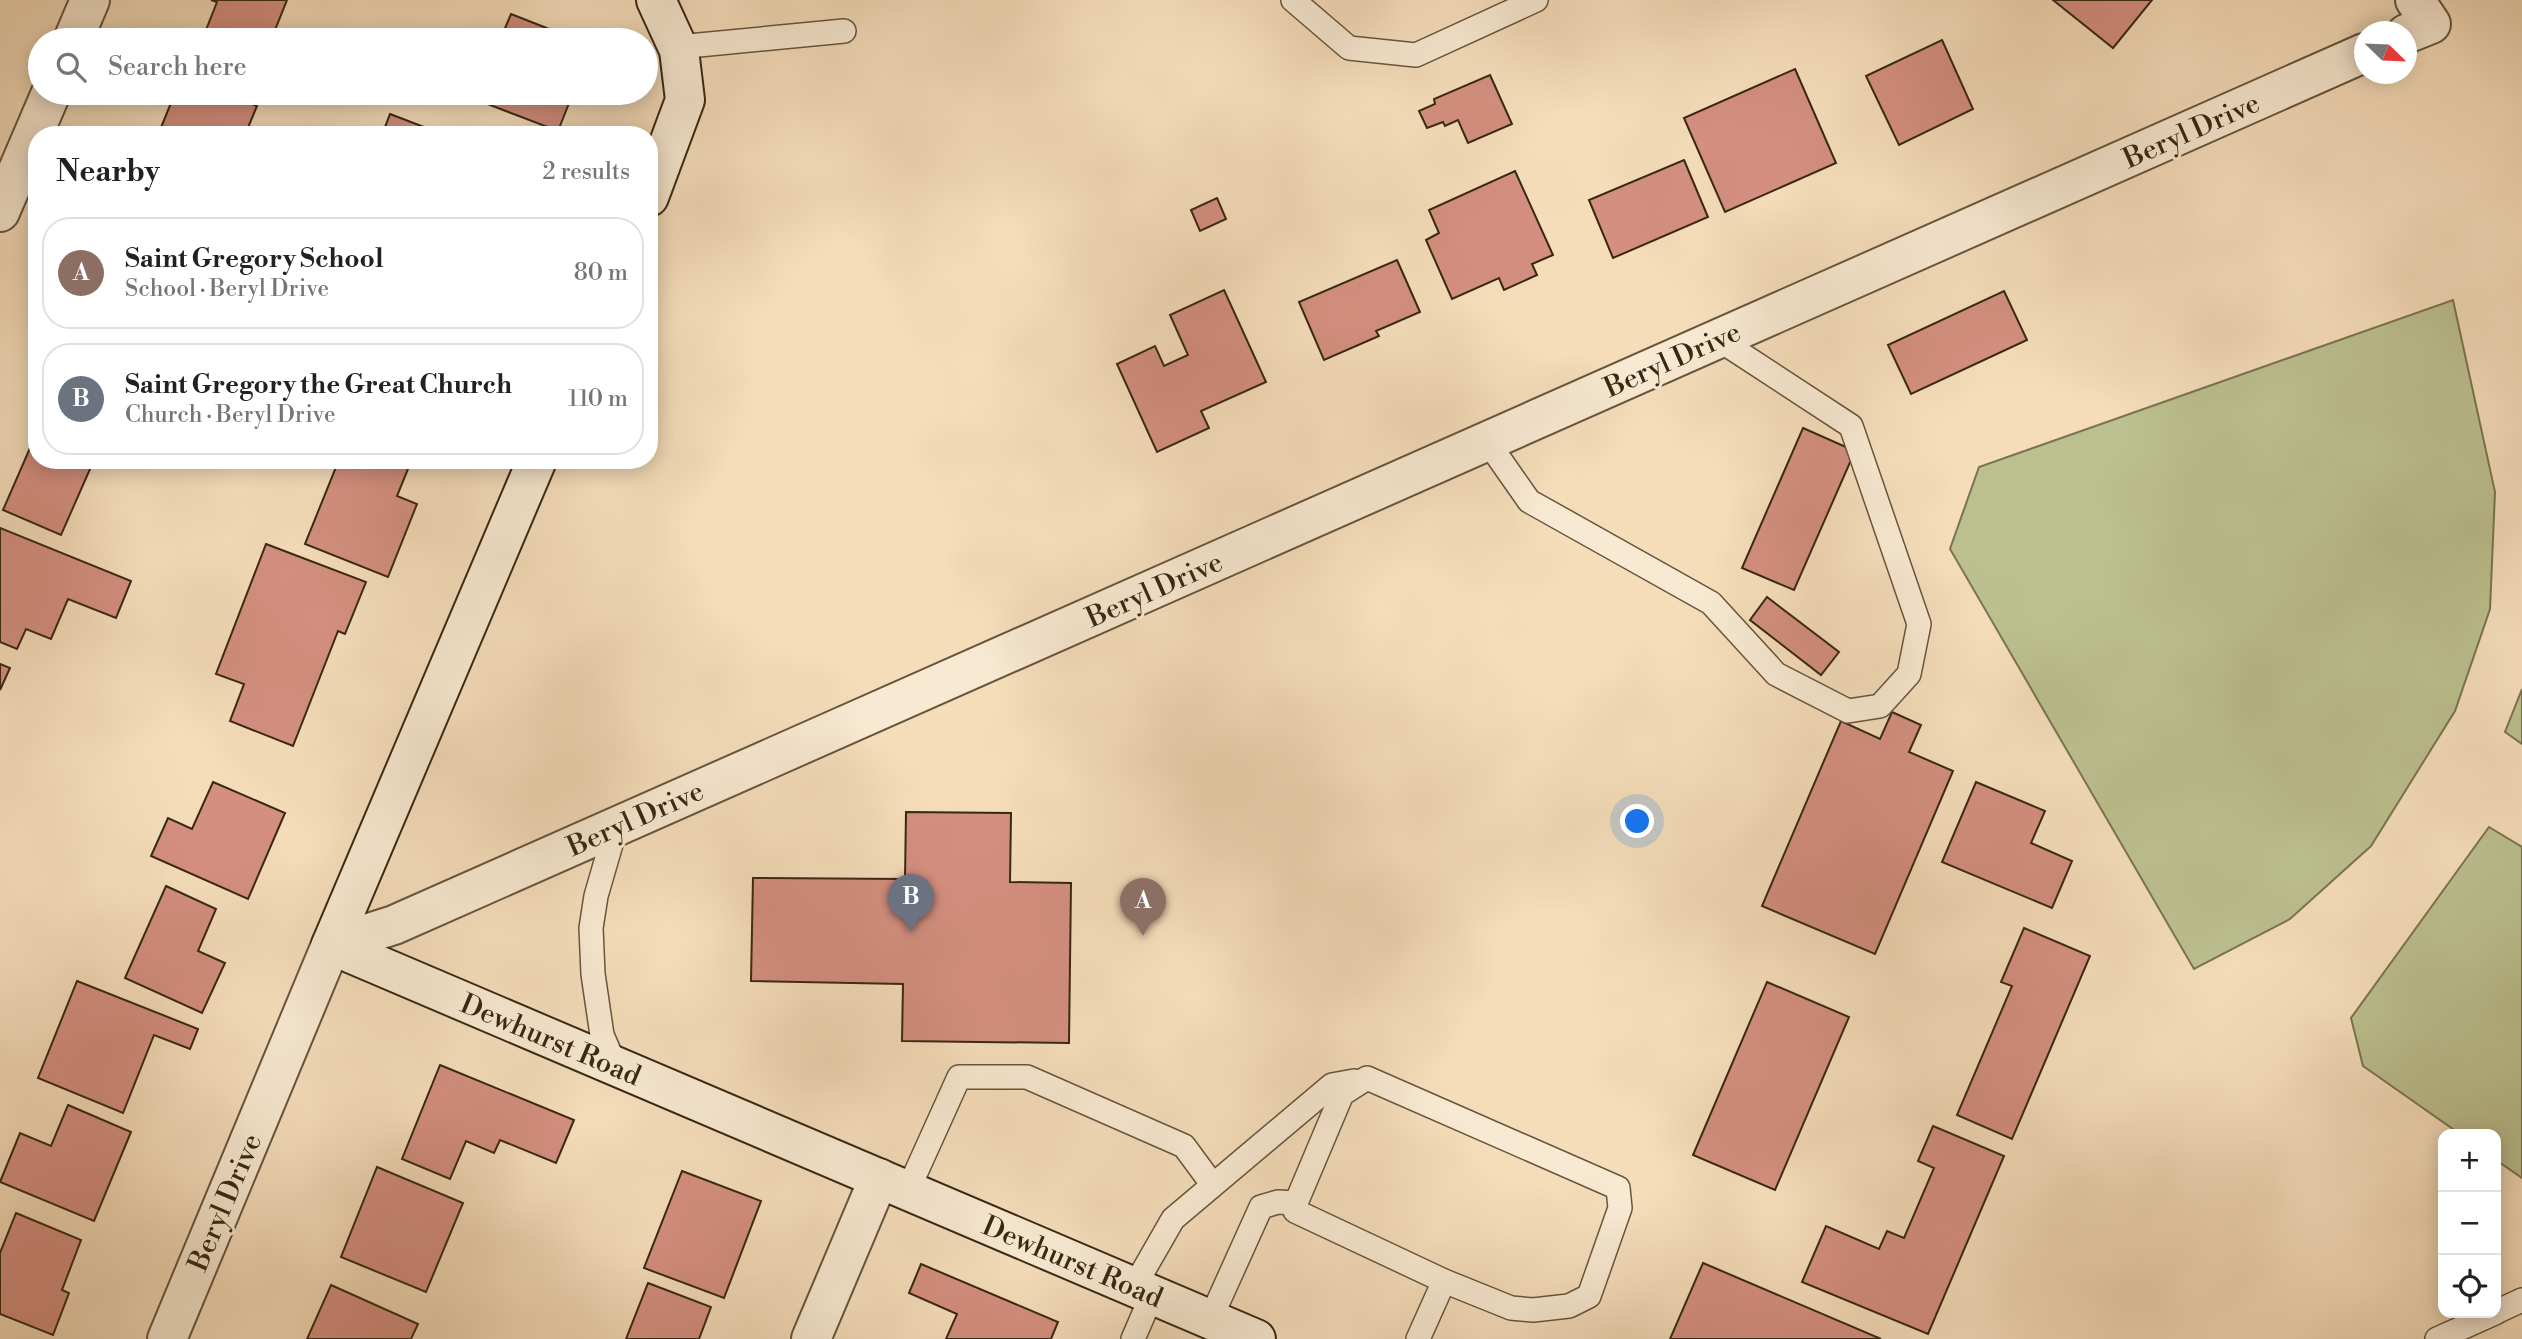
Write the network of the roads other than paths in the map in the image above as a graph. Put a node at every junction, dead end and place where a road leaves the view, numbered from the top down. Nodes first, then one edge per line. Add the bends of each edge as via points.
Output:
1 (90, 0) edge
2 (656, 0) edge
3 (1293, 0) edge
4 (1536, 0) edge
5 (78, 28) edge
6 (844, 32) dead end
7 (678, 47) junction
8 (2354, 57) edge
9 (46, 105) edge
10 (37, 126) edge
11 (28, 147) edge
12 (658, 173) edge
13 (0, 212) edge
14 (1718, 339) junction
15 (1487, 441) junction
16 (533, 469) edge
17 (617, 827) junction
18 (331, 945) junction
19 (615, 1066) junction
20 (1367, 1078) junction
21 (893, 1184) junction
22 (1212, 1184) junction
23 (1296, 1203) junction
24 (1444, 1281) junction
25 (1143, 1291) junction
26 (2522, 1300) edge
27 (2501, 1309) edge
28 (2482, 1318) edge
29 (1210, 1320) junction
30 (167, 1339) edge
31 (811, 1339) edge
32 (1133, 1339) edge
33 (1256, 1339) edge
34 (1418, 1339) edge
35 (2437, 1339) edge

1 - 5 street
2 - 7 street
3 - 4 lane via 1349,48 1416,55
6 - 7 lane
7 - 12 street via 685,100
8 - 14 street, Beryl Drive
9 - 10 street
11 - 13 street
14 - 15 street, Beryl Drive
14 - 15 lane via 1852,426 1919,624 1909,674 1880,706 1848,711 1776,674 1711,603 1529,501
15 - 17 street, Beryl Drive
16 - 18 street
17 - 18 street, Beryl Drive via 394,925
17 - 19 lane via 591,928 601,1035
18 - 19 street, Dewhurst Road
18 - 30 street, Beryl Drive
19 - 21 street, Dewhurst Road
20 - 22 lane via 1332,1085
20 - 23 lane via 1342,1094
20 - 24 lane via 1618,1188 1620,1208 1589,1296 1569,1306 1511,1308
21 - 22 lane via 959,1077 1027,1077 1184,1146
21 - 25 street, Dewhurst Road
21 - 31 street
22 - 25 lane via 1173,1219
23 - 24 lane via 1295,1211
23 - 29 lane via 1261,1207
24 - 34 lane
25 - 29 street, Dewhurst Road
25 - 32 lane
26 - 27 lane
28 - 35 lane
29 - 33 street, Dewhurst Road

